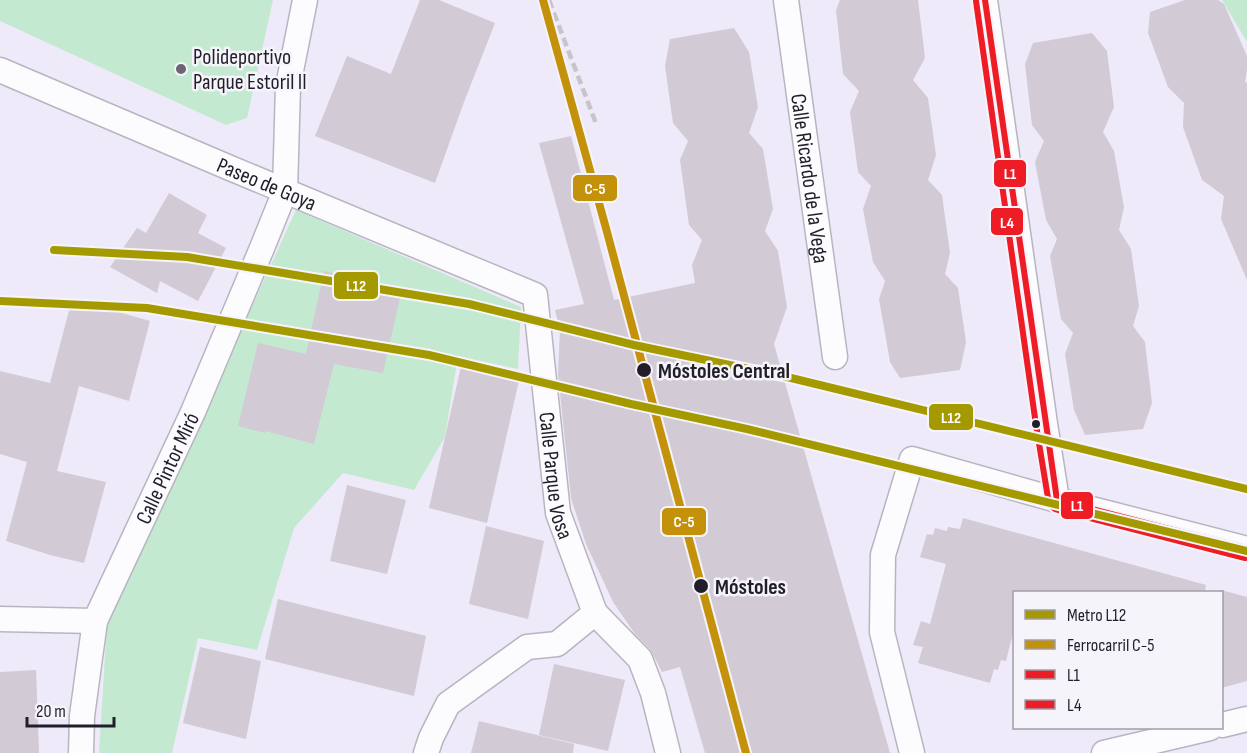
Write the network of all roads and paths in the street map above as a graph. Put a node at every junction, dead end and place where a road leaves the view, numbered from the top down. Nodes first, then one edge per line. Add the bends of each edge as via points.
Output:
1 (305, 0) edge
2 (786, 0) edge
3 (985, 0) edge
4 (0, 70) edge
5 (285, 191) junction
6 (535, 295) joint
7 (835, 357) dead end
8 (1057, 500) junction
9 (1247, 549) edge
10 (595, 613) junction
11 (0, 619) edge
12 (95, 621) junction
13 (1247, 719) edge
14 (1223, 725) edge
15 (1206, 729) edge
16 (81, 753) edge
17 (426, 753) edge
18 (668, 753) edge
19 (912, 753) edge
20 (1104, 753) edge

1 - 5 street via 288,86
2 - 7 street, Calle Ricardo de la Vega
3 - 8 street
4 - 5 street, Paseo de Goya
5 - 6 street, Paseo de Goya
5 - 12 street, Calle Pintor Miró via 193,412
6 - 10 street, Calle Parque Vosa via 558,513
8 - 9 street
8 - 19 street via 912,459 883,555 882,621
10 - 17 street via 557,644 527,647 448,704
10 - 18 street, Calle Parque Vosa via 640,659
11 - 12 street
12 - 16 street, Calle Pintor Miró
13 - 14 street
15 - 20 street

